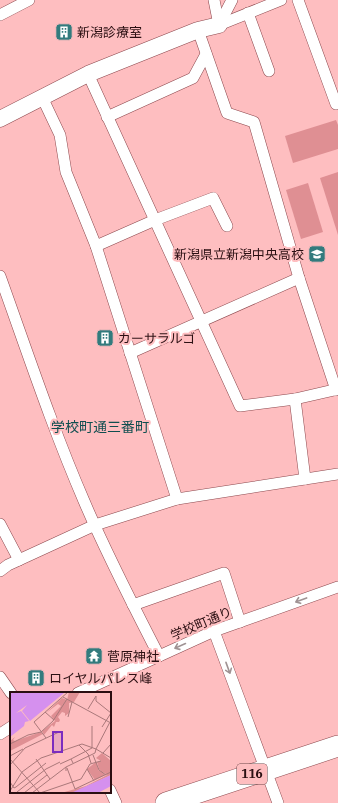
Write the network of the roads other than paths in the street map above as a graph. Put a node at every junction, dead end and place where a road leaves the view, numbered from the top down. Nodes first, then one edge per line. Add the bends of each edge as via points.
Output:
1 (29, 0) edge
2 (214, 0) edge
3 (232, 0) edge
4 (281, 0) edge
5 (298, 0) edge
6 (248, 13) junction
7 (0, 15) edge
8 (219, 25) junction
9 (198, 30) junction
10 (206, 54) junction
11 (269, 71) dead end
12 (88, 74) junction
13 (42, 97) junction
14 (336, 104) dead end
15 (107, 117) junction
16 (0, 119) edge
17 (155, 220) junction
18 (227, 226) dead end
19 (96, 246) junction
20 (0, 276) edge
21 (299, 278) junction
22 (201, 322) junction
23 (130, 353) junction
24 (337, 390) edge
25 (295, 399) junction
26 (338, 474) edge
27 (305, 479) junction
28 (177, 499) junction
29 (0, 524) edge
30 (95, 525) junction
31 (19, 560) junction
32 (0, 571) edge
33 (338, 587) edge
34 (133, 605) junction
35 (240, 622) junction
36 (214, 631) junction
37 (159, 656) junction
38 (0, 677) edge
39 (10, 692) edge
40 (80, 692) edge
41 (10, 728) edge
42 (0, 734) edge
43 (338, 746) edge
44 (266, 769) junction
45 (111, 792) edge
46 (116, 803) edge
47 (166, 803) edge
48 (278, 803) edge

1 - 7 street
2 - 8 street
3 - 8 street
4 - 6 street
5 - 14 street
6 - 8 street
6 - 11 street
8 - 9 street
9 - 10 street
9 - 12 street
10 - 15 street via 193,78
10 - 21 street via 227,113 254,122
12 - 13 street
12 - 15 street
13 - 16 street
13 - 19 street via 60,135 66,172
15 - 17 street
17 - 18 street via 213,198
17 - 19 street
17 - 22 street
19 - 23 street
20 - 30 street via 48,409
21 - 22 street
21 - 24 street
22 - 23 street
22 - 25 street via 240,406
23 - 28 street
24 - 25 street
25 - 27 street
26 - 27 street
27 - 28 street
28 - 30 street
29 - 31 street
30 - 31 street
30 - 34 street
31 - 32 street
33 -> 35 street, 学校町通り
34 - 35 street via 224,573
34 - 37 street
35 - 36 street, 学校町通り
36 -> 37 street, 学校町通り
36 -> 44 street
37 - 40 street, 学校町通り
38 - 39 street
41 - 42 street
43 - 44 highway, 116
44 - 47 highway, 116
44 - 48 street
45 - 46 street

